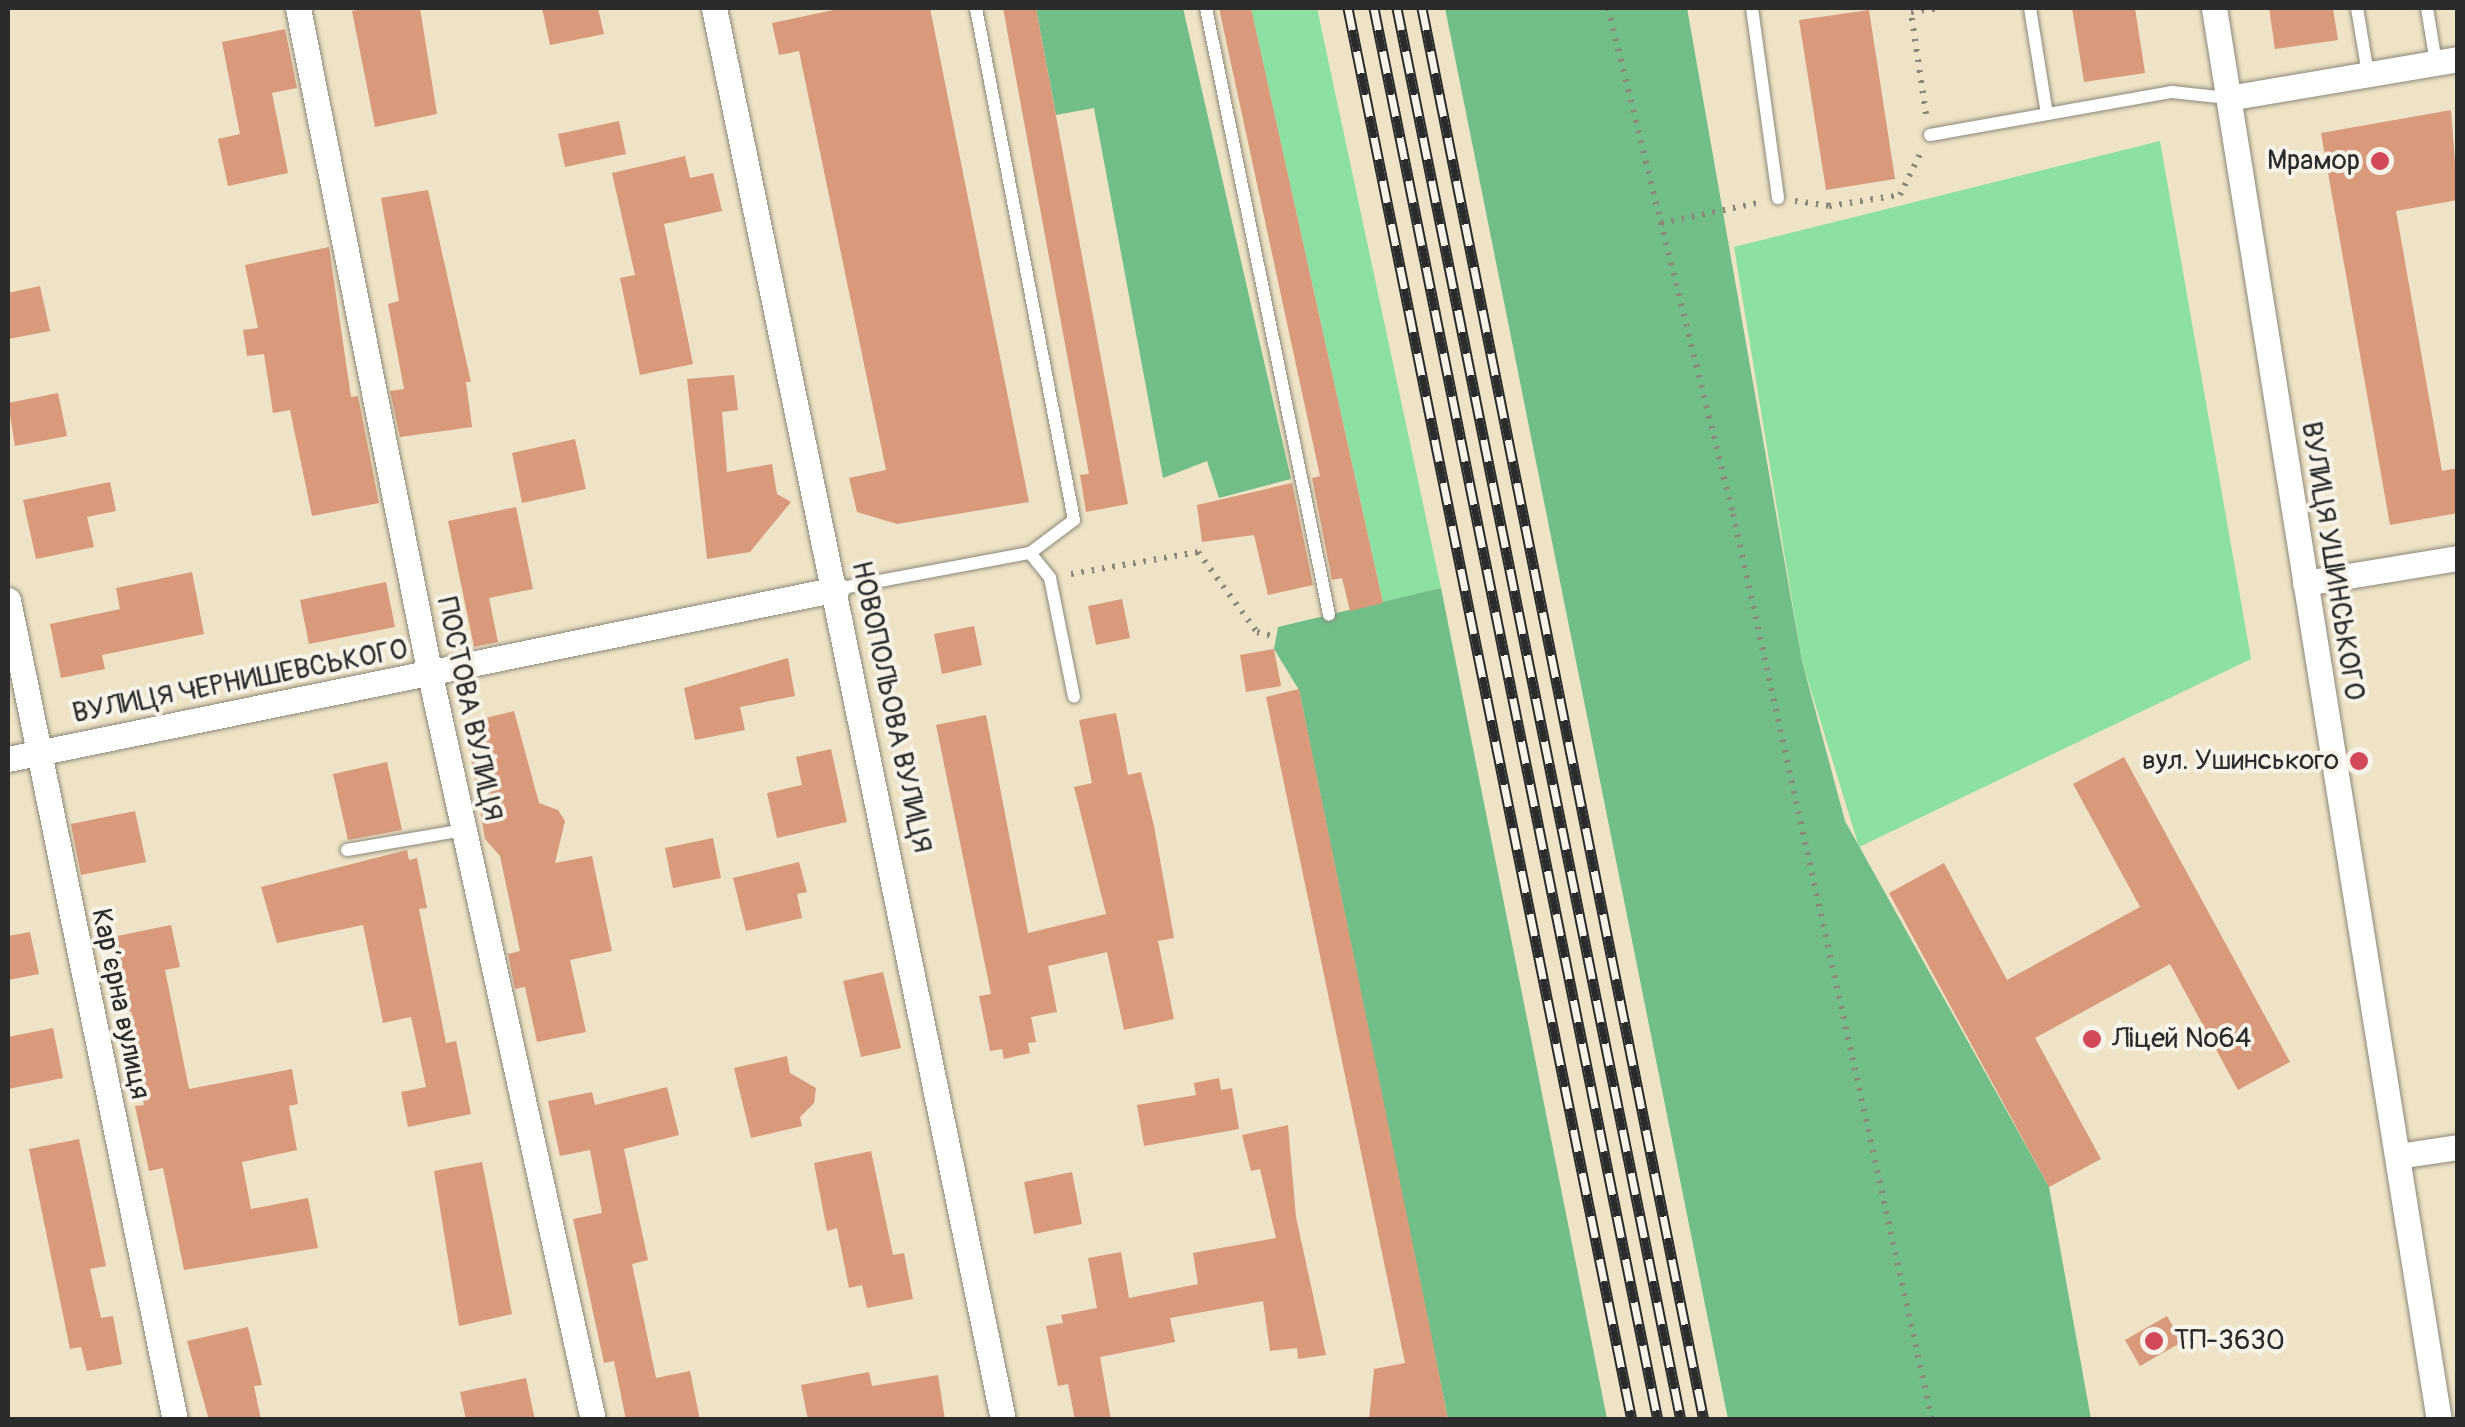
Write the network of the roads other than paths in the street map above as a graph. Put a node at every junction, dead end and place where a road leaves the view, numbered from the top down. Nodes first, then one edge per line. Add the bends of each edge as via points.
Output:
1 (298, 8) edge
2 (714, 8) edge
3 (976, 8) edge
4 (1206, 8) edge
5 (1752, 8) edge
6 (2030, 8) edge
7 (2214, 8) edge
8 (2357, 8) edge
9 (2427, 8) edge
10 (2447, 61) edge
11 (2368, 74) junction
12 (2228, 98) junction
13 (2047, 114) junction
14 (1930, 135) road end
15 (1778, 198) road end
16 (1030, 553) junction
17 (2458, 558) edge
18 (2306, 583) junction
19 (836, 589) junction
20 (8, 600) edge
21 (1329, 616) dead end
22 (430, 675) junction
23 (1074, 697) dead end
24 (38, 753) junction
25 (8, 759) edge
26 (464, 830) junction
27 (347, 850) dead end
28 (2458, 1146) edge
29 (2398, 1156) junction
30 (175, 1420) edge
31 (593, 1420) edge
32 (1003, 1420) edge
33 (2440, 1420) edge

1 - 22 street, ПОСТОВА ВУЛИЦЯ
2 - 19 street, НОВОПОЛЬОВА ВУЛИЦЯ
3 - 16 lane via 1074,520
4 - 21 lane
5 - 15 lane
6 - 13 lane
7 - 12 street, ВУЛИЦЯ УШИНСЬКОГО
8 - 11 lane
9 - 10 lane
10 - 11 street
11 - 12 street
12 - 13 lane via 2172,92
12 - 18 street, ВУЛИЦЯ УШИНСЬКОГО
13 - 14 lane
16 - 19 lane
16 - 23 lane via 1050,578
17 - 18 street
18 - 29 street, ВУЛИЦЯ УШИНСЬКОГО
19 - 22 street, ВУЛИЦЯ ЧЕРНИШЕВСЬКОГО
19 - 32 street, НОВОПОЛЬОВА ВУЛИЦЯ
20 - 24 street, Карʼєрна вулиця
22 - 24 street, ВУЛИЦЯ ЧЕРНИШЕВСЬКОГО
22 - 26 street, ПОСТОВА ВУЛИЦЯ
24 - 25 street, ВУЛИЦЯ ЧЕРНИШЕВСЬКОГО
24 - 30 street, Карʼєрна вулиця
26 - 27 lane
26 - 31 street, ПОСТОВА ВУЛИЦЯ
28 - 29 street
29 - 33 street, ВУЛИЦЯ УШИНСЬКОГО

